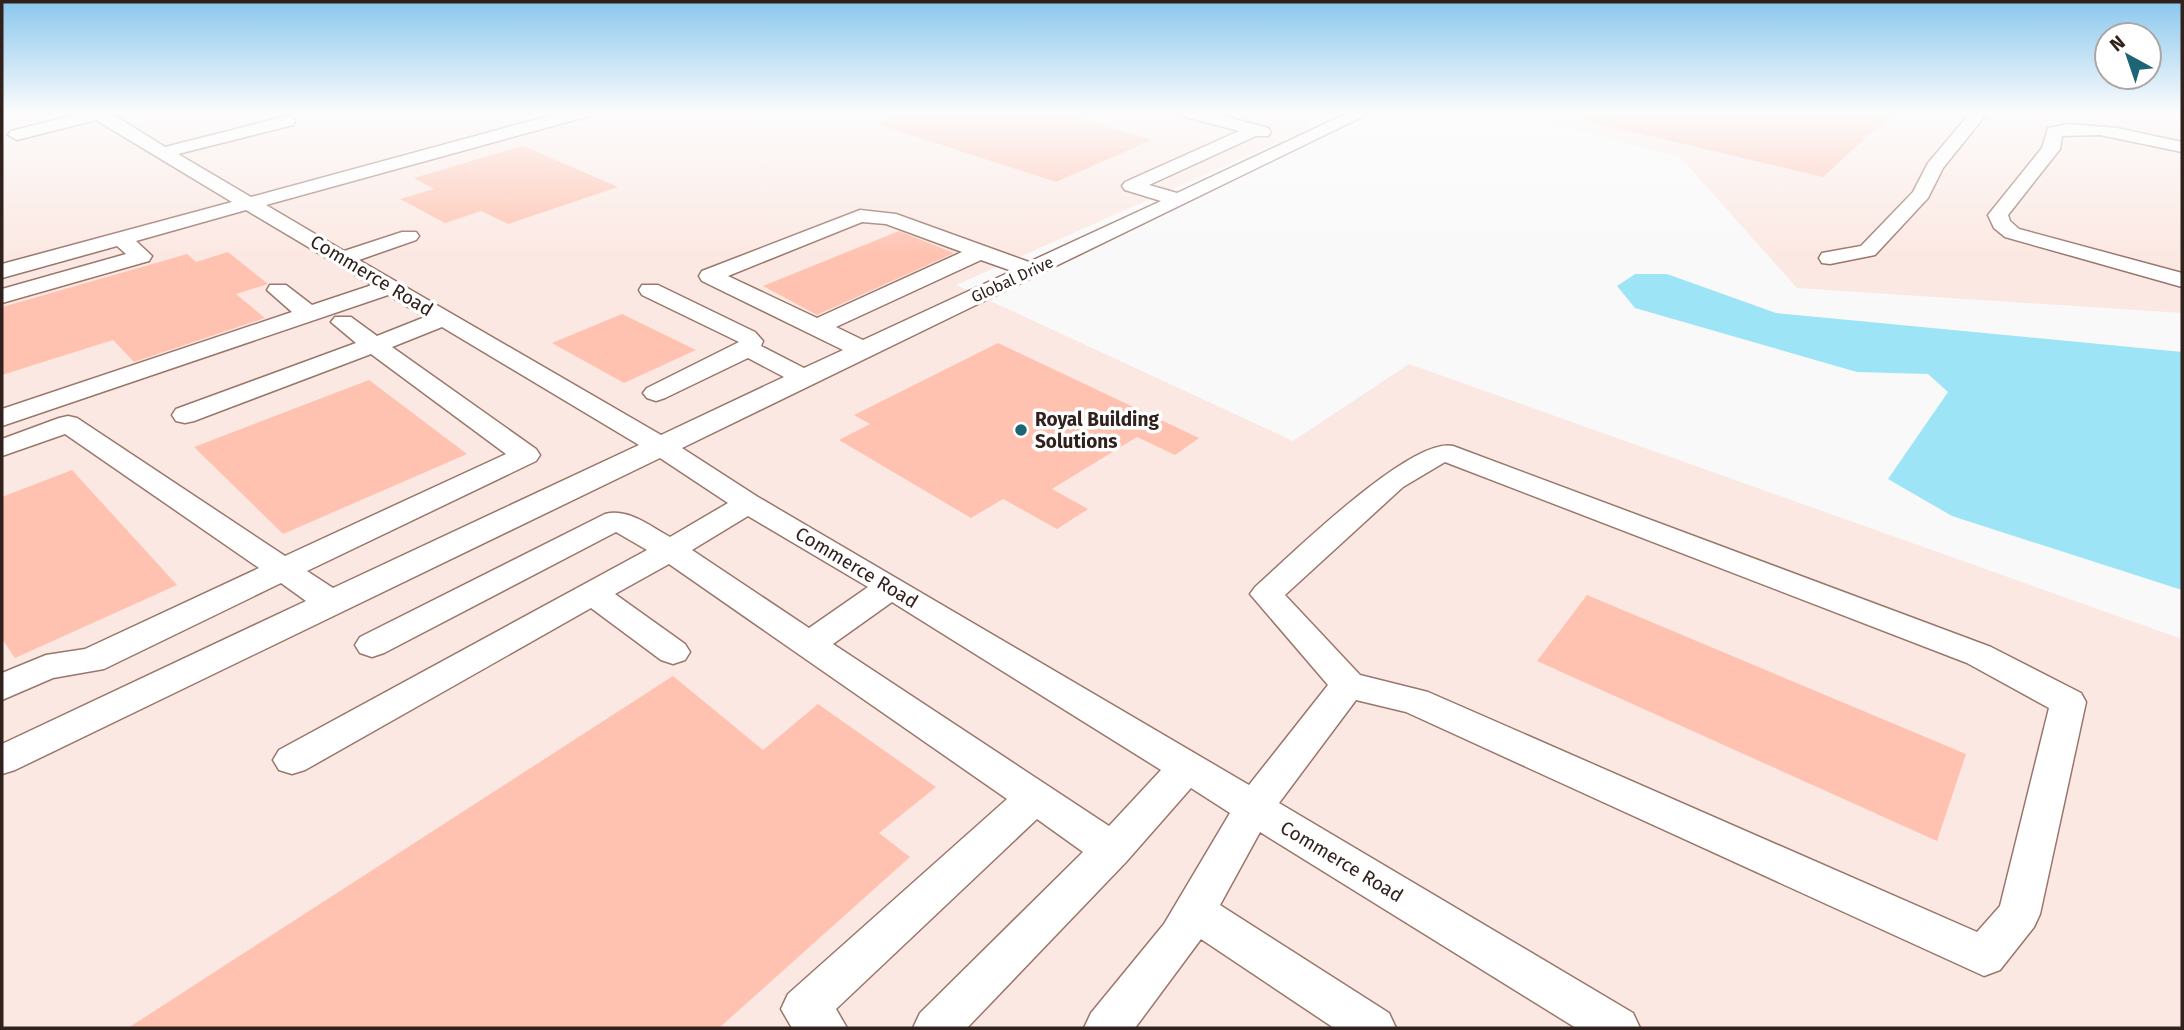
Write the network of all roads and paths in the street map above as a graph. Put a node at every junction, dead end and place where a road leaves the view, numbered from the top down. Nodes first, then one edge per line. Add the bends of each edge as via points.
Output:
1 (179, 160) edge
2 (408, 160) edge
3 (1189, 160) edge
4 (1263, 160) edge
5 (1940, 160) edge
6 (2042, 160) edge
7 (1179, 200) junction
8 (251, 203) junction
9 (409, 236) dead end
10 (121, 238) junction
11 (980, 252) junction
12 (343, 258) junction
13 (1830, 258) dead end
14 (1030, 270) junction
15 (2, 271) edge
16 (2182, 280) edge
17 (392, 286) junction
18 (278, 290) dead end
19 (650, 290) dead end
20 (2, 296) edge
21 (309, 314) junction
22 (445, 318) junction
23 (343, 323) dead end
24 (817, 327) junction
25 (374, 345) junction
26 (748, 349) junction
27 (863, 350) junction
28 (803, 377) junction
29 (656, 393) dead end
30 (185, 415) dead end
31 (2, 418) edge
32 (660, 446) junction
33 (2, 448) edge
34 (748, 503) junction
35 (670, 550) junction
36 (285, 569) junction
37 (891, 587) junction
38 (592, 593) junction
39 (332, 603) junction
40 (809, 644) junction
41 (372, 645) dead end
42 (673, 652) dead end
43 (1348, 685) junction
44 (2, 687) edge
45 (2, 760) edge
46 (292, 760) dead end
47 (1188, 767) junction
48 (1034, 797) junction
49 (1254, 807) junction
50 (1112, 850) junction
51 (1194, 911) junction
52 (824, 1028) edge
53 (936, 1028) edge
54 (1107, 1028) edge
55 (1373, 1028) edge
56 (1617, 1028) edge

1 - 8 street, Commerce Road
2 - 8 street
3 - 7 street via 1132,186
4 - 7 street, Global Drive
5 - 13 street via 1921,194 1868,251
6 - 16 street via 1998,215 2001,224 2012,233
7 - 14 street, Global Drive
8 - 10 street
8 - 12 street, Commerce Road
9 - 12 street
10 - 15 street
10 - 20 street via 141,256
11 - 14 street
11 - 24 street
11 - 24 street via 889,218 860,216 710,276
12 - 17 street, Commerce Road
14 - 27 street, Global Drive
17 - 21 street
17 - 22 street, Commerce Road
18 - 21 street
19 - 26 street via 747,337 751,341
21 - 31 street
22 - 25 street
22 - 32 street, Commerce Road
23 - 25 street
24 - 27 street
25 - 30 street
25 - 36 street via 526,455
26 - 28 street
26 - 29 street
27 - 28 street, Global Drive
28 - 32 street, Global Drive
32 - 34 street, Commerce Road
32 - 39 street, Global Drive
33 - 36 street via 68,424
34 - 35 street
34 - 37 street, Commerce Road
35 - 38 street
35 - 40 street
35 - 41 street via 616,520
36 - 39 street
36 - 44 street via 92,660 46,667
37 - 40 street
37 - 47 street, Commerce Road
38 - 42 street
38 - 46 street
39 - 45 street, Global Drive
40 - 48 street
43 - 43 street via 1415,701 1984,956 2019,914 2068,702 1979,655 1443,452 1393,481 1266,594
43 - 49 street
47 - 49 street, Commerce Road
47 - 50 street
48 - 50 street
48 - 52 street via 804,1009
49 - 51 street
49 - 56 street, Commerce Road
50 - 53 street
51 - 54 street via 1179,938
51 - 55 street

